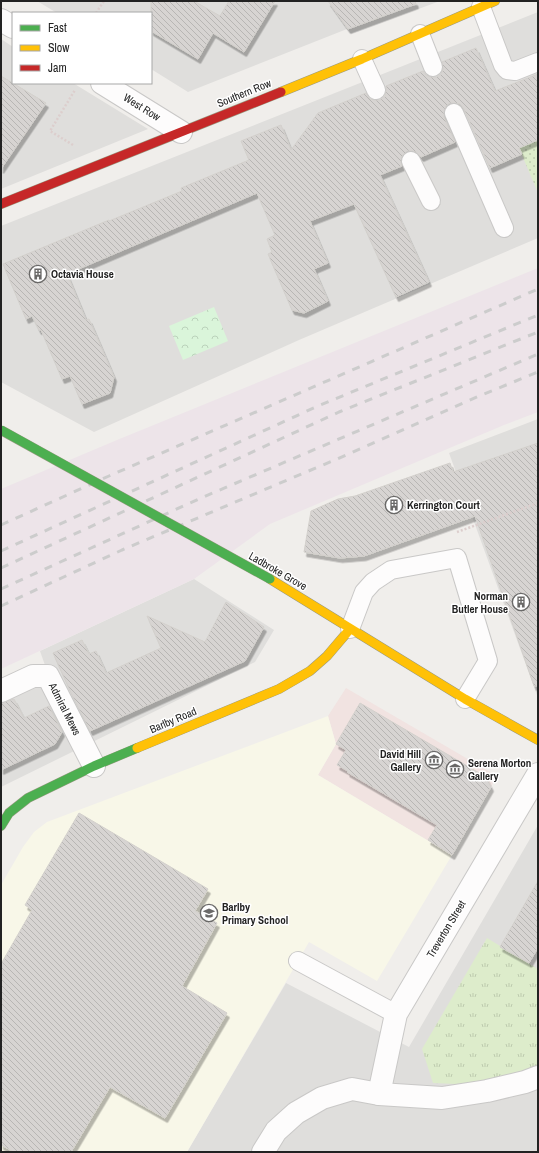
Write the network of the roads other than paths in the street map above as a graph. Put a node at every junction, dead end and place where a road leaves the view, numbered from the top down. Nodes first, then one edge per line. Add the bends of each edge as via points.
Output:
1 (488, 4) edge
2 (1, 20) edge
3 (12, 26) edge
4 (420, 34) junction
5 (362, 59) junction
6 (538, 62) edge
7 (433, 66) dead end
8 (104, 84) edge
9 (376, 90) dead end
10 (454, 113) dead end
11 (181, 132) junction
12 (412, 161) dead end
13 (431, 201) dead end
14 (1, 204) edge
15 (504, 228) dead end
16 (1, 430) edge
17 (350, 629) junction
18 (1, 691) edge
19 (465, 699) junction
20 (538, 740) edge
21 (94, 766) junction
22 (538, 774) edge
23 (1, 826) edge
24 (298, 961) dead end
25 (396, 1014) junction
26 (538, 1077) edge
27 (379, 1094) junction
28 (263, 1152) edge

1 - 4 street, Southern Row
1 - 6 lane via 502,65 507,70 514,71
2 - 3 street
4 - 5 street, Southern Row
4 - 7 lane
5 - 9 lane
5 - 11 street, Southern Row
8 - 11 street, West Row
10 - 15 lane
11 - 14 street, Southern Row
12 - 13 lane
16 - 17 street, Ladbroke Grove, bridge via 270,579
17 - 19 street, Ladbroke Grove
17 - 19 lane via 364,592 373,582 391,570 457,558 488,661
17 - 21 street, Barlby Road via 310,671 279,689
18 - 21 street, Admiral Mews via 33,676 48,676
19 - 20 street, Ladbroke Grove
21 - 23 street, Barlby Road via 28,798 9,813
22 - 25 street, Treverton Street
24 - 25 lane
25 - 27 street, Treverton Street
26 - 27 street via 488,1091 442,1098
27 - 28 street via 352,1089 322,1098 296,1113 276,1130

